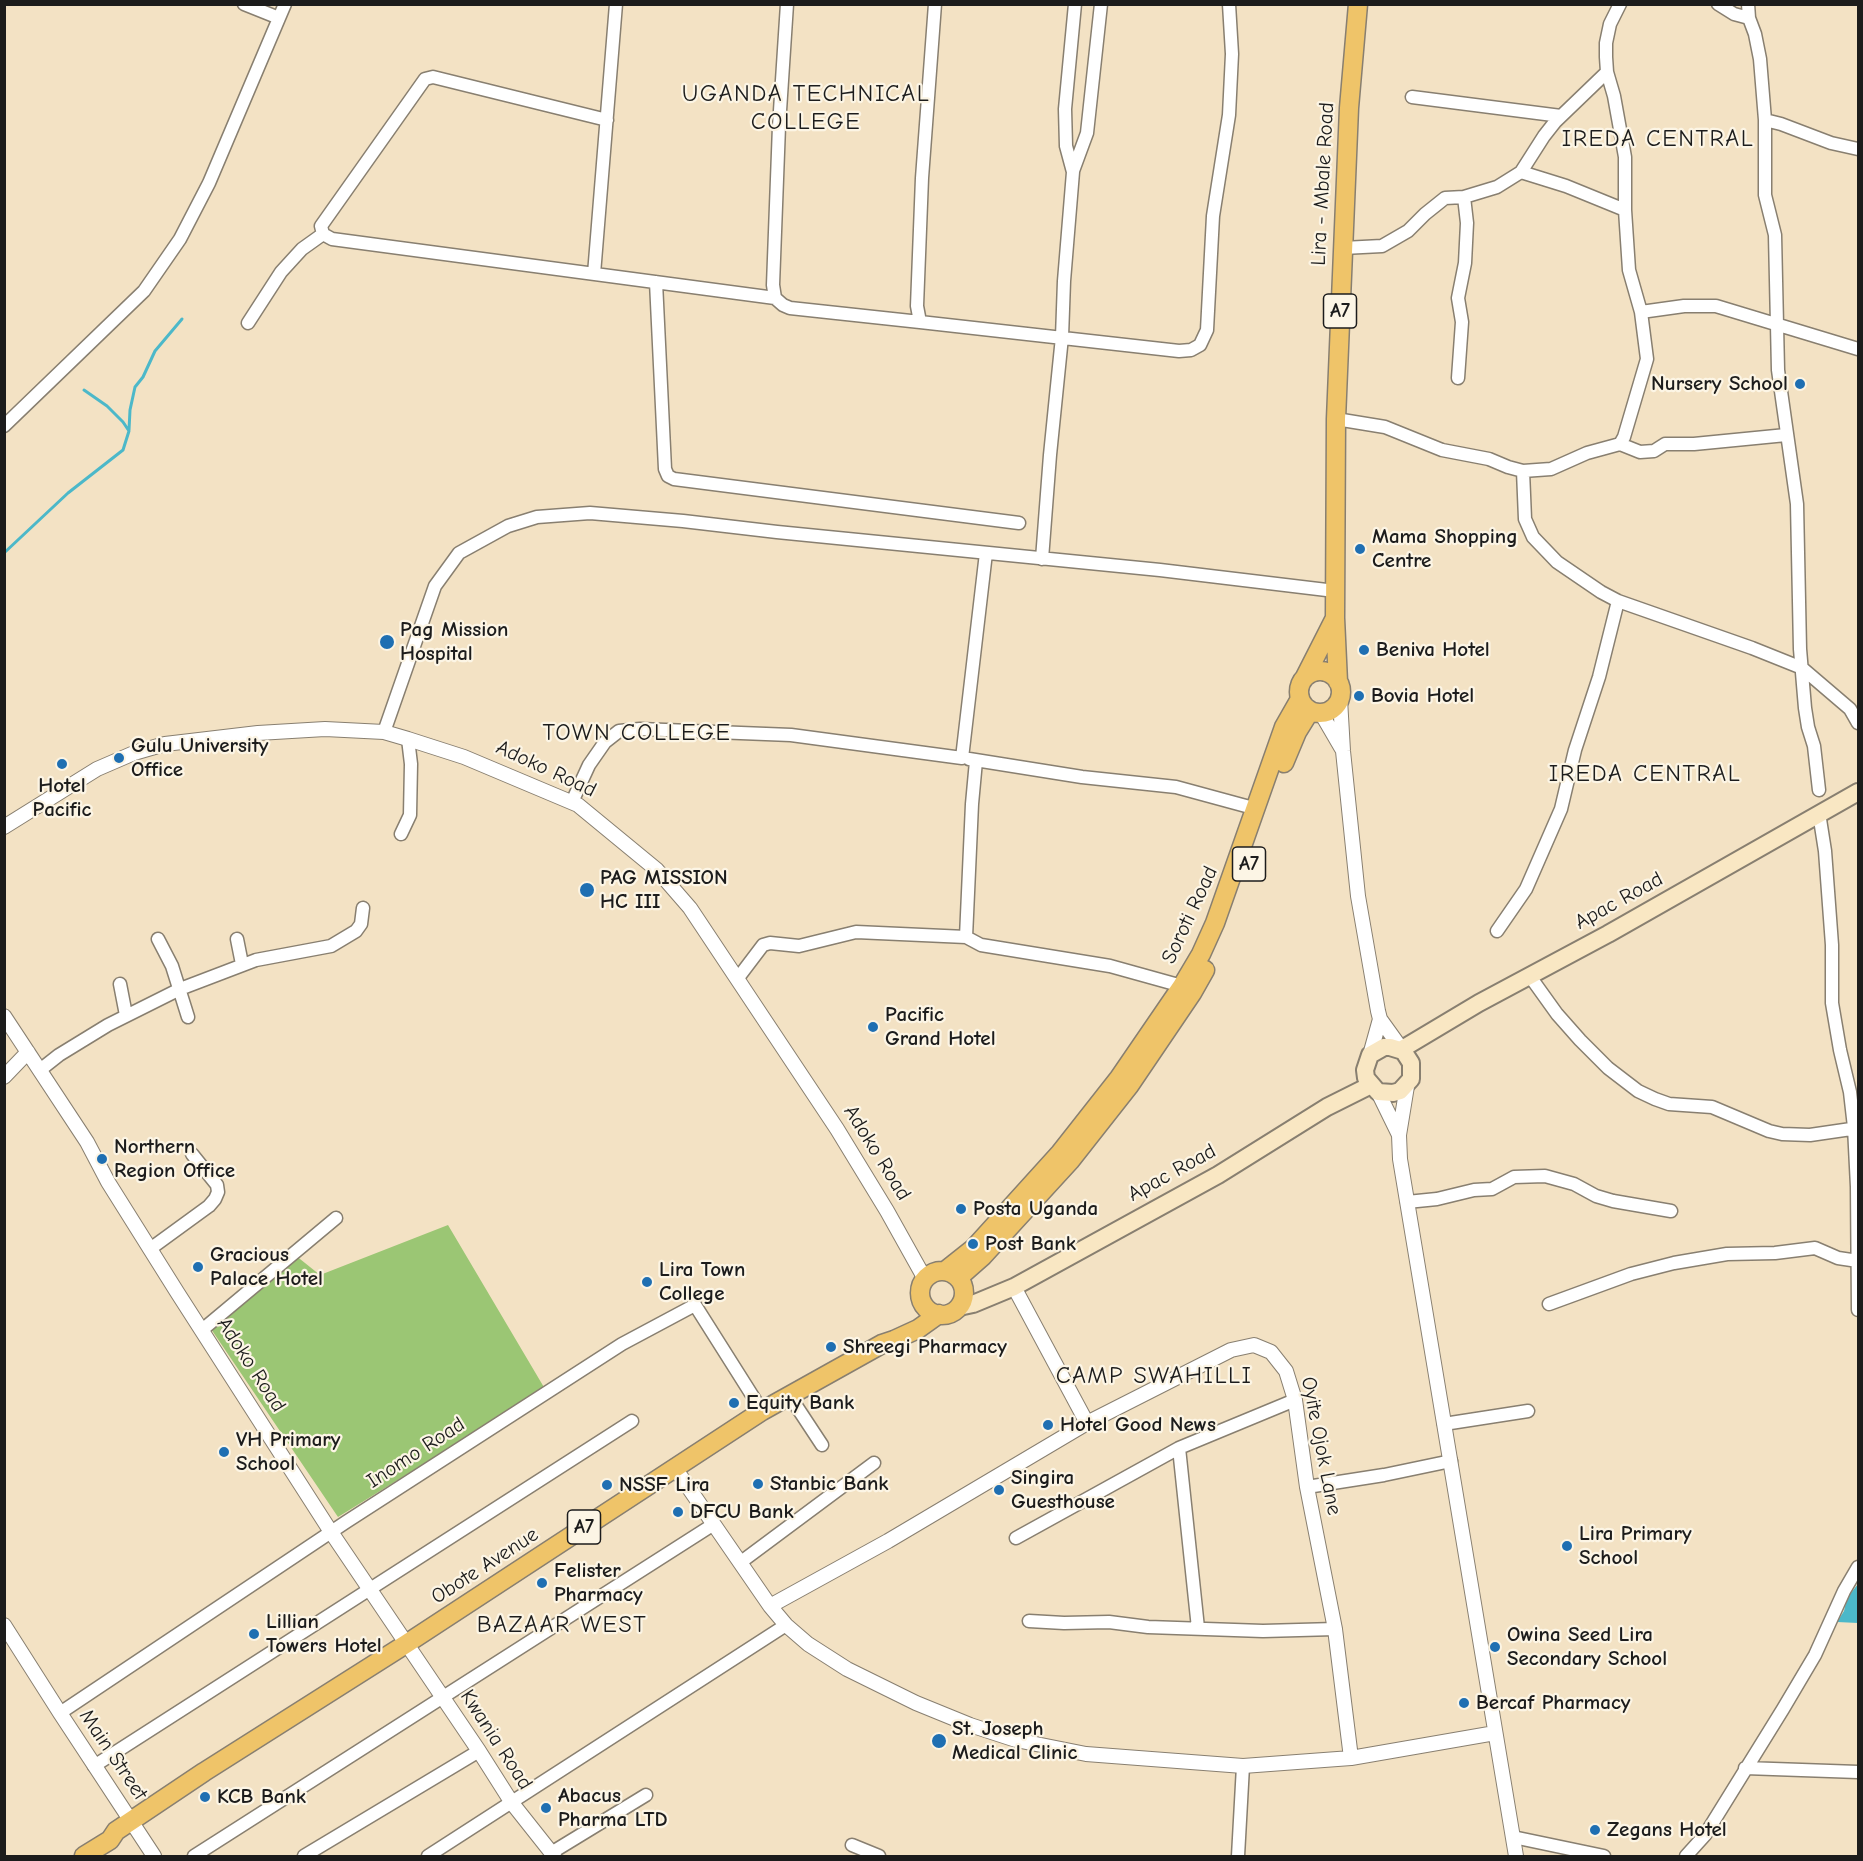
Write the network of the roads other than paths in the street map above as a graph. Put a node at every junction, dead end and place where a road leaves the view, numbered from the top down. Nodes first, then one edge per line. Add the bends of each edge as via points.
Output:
1 (244, 4) edge
2 (285, 4) edge
3 (616, 4) edge
4 (787, 4) edge
5 (935, 4) edge
6 (1075, 4) edge
7 (1101, 4) edge
8 (1230, 4) edge
9 (1358, 4) edge
10 (1620, 4) edge
11 (1718, 4) edge
12 (1748, 4) edge
13 (279, 18) junction
14 (1749, 18) junction
15 (1607, 72) junction
16 (1412, 97) dead end
17 (1561, 116) junction
18 (606, 120) junction
19 (1766, 120) junction
20 (1858, 149) edge
21 (1073, 172) junction
22 (1521, 172) junction
23 (1464, 197) junction
24 (1625, 210) junction
25 (323, 234) junction
26 (1342, 248) junction
27 (594, 274) junction
28 (656, 282) junction
29 (775, 298) junction
30 (1641, 312) junction
31 (920, 322) junction
32 (248, 323) dead end
33 (1776, 323) junction
34 (1062, 337) junction
35 (1858, 350) edge
36 (1458, 378) dead end
37 (1336, 419) junction
38 (4, 426) edge
39 (1786, 435) junction
40 (1620, 444) junction
41 (1523, 471) junction
42 (1020, 523) dead end
43 (986, 553) junction
44 (1042, 559) junction
45 (1335, 591) junction
46 (1618, 601) junction
47 (1335, 618) junction
48 (1802, 668) junction
49 (1305, 677) junction
50 (1339, 690) junction
51 (1310, 708) junction
52 (1858, 723) edge
53 (1291, 729) junction
54 (384, 732) junction
55 (408, 739) junction
56 (1343, 751) junction
57 (962, 758) junction
58 (976, 761) junction
59 (1819, 790) dead end
60 (1858, 792) edge
61 (572, 802) junction
62 (1257, 809) junction
63 (1819, 813) junction
64 (4, 827) edge
65 (401, 834) dead end
66 (363, 908) dead end
67 (1497, 931) dead end
68 (966, 937) junction
69 (158, 939) dead end
70 (237, 939) dead end
71 (242, 964) junction
72 (1529, 975) junction
73 (738, 978) junction
74 (120, 984) dead end
75 (180, 989) junction
76 (1187, 989) junction
77 (126, 1015) junction
78 (4, 1016) edge
79 (188, 1017) dead end
80 (1380, 1018) junction
81 (1402, 1050) junction
82 (28, 1052) junction
83 (1370, 1055) junction
84 (40, 1070) junction
85 (4, 1077) edge
86 (1407, 1086) junction
87 (1374, 1089) junction
88 (1856, 1127) edge
89 (1399, 1135) junction
90 (192, 1154) dead end
91 (1407, 1202) junction
92 (1671, 1211) dead end
93 (336, 1218) dead end
94 (150, 1249) junction
95 (1858, 1261) edge
96 (952, 1275) junction
97 (925, 1279) junction
98 (1014, 1287) junction
99 (1549, 1304) dead end
100 (959, 1306) junction
101 (1858, 1310) edge
102 (932, 1311) junction
103 (202, 1330) junction
104 (789, 1395) junction
105 (1295, 1400) junction
106 (762, 1411) junction
107 (1528, 1411) dead end
108 (632, 1421) dead end
109 (1087, 1424) junction
110 (1444, 1424) junction
111 (822, 1445) dead end
112 (1179, 1448) junction
113 (1451, 1461) junction
114 (874, 1463) dead end
115 (675, 1468) junction
116 (1307, 1487) junction
117 (714, 1524) junction
118 (331, 1532) junction
119 (1016, 1538) dead end
120 (741, 1562) junction
121 (1858, 1568) edge
122 (370, 1589) junction
123 (770, 1606) junction
124 (1029, 1621) dead end
125 (4, 1625) edge
126 (786, 1625) junction
127 (1198, 1628) junction
128 (1335, 1629) junction
129 (406, 1644) junction
130 (443, 1697) junction
131 (60, 1713) junction
132 (1495, 1733) junction
133 (479, 1751) junction
134 (1351, 1758) junction
135 (94, 1766) junction
136 (1243, 1766) junction
137 (1745, 1768) junction
138 (1858, 1772) edge
139 (646, 1795) dead end
140 (512, 1803) junction
141 (132, 1820) junction
142 (116, 1831) junction
143 (1513, 1837) junction
144 (852, 1845) dead end
145 (552, 1855) edge
146 (70, 1857) edge
147 (84, 1857) edge
148 (154, 1857) edge
149 (194, 1857) edge
150 (304, 1857) edge
151 (428, 1857) edge
152 (879, 1857) edge
153 (1238, 1857) edge
154 (1516, 1857) edge
155 (1604, 1857) edge
156 (1686, 1857) edge

1 - 13 street
2 - 13 street
3 - 18 street
4 - 29 street via 778,149
5 - 31 street via 921,178 917,306
6 - 21 street via 1065,109 1066,146
7 - 21 street via 1087,133
8 - 34 street via 1228,115 1213,216 1207,330 1200,345 1179,351
9 - 26 main road, Lira - Mbale Road / A7
10 - 15 street via 1606,43
11 - 14 street
12 - 14 street
13 - 38 street via 209,183 180,239 138,297
14 - 19 street via 1760,59
15 - 17 street
15 - 24 street via 1625,157
16 - 17 street
17 - 22 street
18 - 25 street via 433,77 425,79 321,226
18 - 27 street
19 - 20 street
19 - 33 street via 1764,187 1775,236
21 - 34 street
22 - 23 street via 1497,187
22 - 24 street
23 - 26 street via 1445,198 1408,231 1382,246
23 - 36 street via 1467,223 1458,298 1462,322
24 - 30 street via 1629,270
25 - 27 street via 332,239
25 - 32 street via 302,249 282,272
26 - 37 main road, Lira - Mbale Road / A7
27 - 28 street
28 - 29 street
28 - 42 street via 668,476
29 - 31 street via 790,308
30 - 33 street via 1716,306
30 - 40 street via 1646,366
31 - 34 street
33 - 35 street
33 - 39 street
34 - 44 street
37 - 41 street via 1385,427 1442,450 1489,459
37 - 45 main road, Lira - Mbale Road / A7
39 - 40 street via 1665,444 1654,451 1640,452
39 - 48 street via 1797,504
40 - 41 street via 1551,469
41 - 46 street via 1525,519 1533,537 1557,562
43 - 44 street
43 - 54 street via 590,513 537,517 508,526 459,553 435,586
43 - 57 street
44 - 45 street
45 - 47 main road, Lira - Mbale Road / A7
46 - 48 street
46 - 67 street via 1561,809 1526,889
47 - 49 main road, A7
47 - 50 main road, A7
48 - 52 street via 1850,709
48 - 59 street
49 - 50 main road via 1316,671 1329,673
49 - 51 main road, A7 via 1299,687
50 - 51 main road, A7 via 1332,709
50 - 56 street
51 - 53 main road, A7
51 - 56 street
53 - 62 main road, Soroti Road / A7
53 - 76 main road, Soroti Road / A7 via 1285,759 1226,928
54 - 55 street, Adoko Road
54 - 64 street, Adoko Road via 325,729 165,744 97,770
55 - 61 street, Adoko Road via 464,757
55 - 65 street via 410,815
56 - 80 street via 1358,896
57 - 58 street
57 - 61 street via 791,735 619,731 605,742 589,765
58 - 62 street via 1176,787
58 - 68 street
60 - 63 main road, Apac Road
61 - 73 street, Adoko Road via 657,870 690,908
62 - 76 main road, Soroti Road / A7
63 - 72 main road, Apac Road
63 - 88 street via 1832,945 1832,1003
66 - 71 street via 356,931 331,946
68 - 73 street via 856,932 799,946 770,943 763,945
68 - 76 street via 981,945 1110,966
69 - 75 street
70 - 71 street
71 - 75 street
72 - 81 main road, Apac Road
72 - 88 street via 1580,1040 1638,1091 1655,1099 1669,1104 1713,1107 1782,1134 1810,1135
73 - 97 street, Adoko Road via 837,1129
74 - 77 street
75 - 77 street
75 - 79 street
76 - 96 main road, A7 via 1124,1082
77 - 84 street
78 - 82 street, Adoko Road
80 - 81 street
80 - 83 street
81 - 83 main road via 1384,1047
81 - 86 main road via 1411,1063
82 - 84 street, Adoko Road
82 - 85 street
83 - 87 main road via 1365,1070
84 - 94 street, Adoko Road
86 - 87 main road via 1393,1093
86 - 89 street
87 - 89 street
87 - 98 main road, Apac Road via 1327,1107 1218,1175
88 - 95 street
89 - 91 street
90 - 94 street via 217,1185 215,1199
91 - 92 street via 1492,1189 1514,1177 1545,1176 1574,1184 1596,1196
91 - 110 street
93 - 103 street
94 - 103 street, Adoko Road
95 - 99 street via 1815,1248 1727,1254 1631,1274
95 - 101 street
96 - 97 main road, A7 via 938,1271
96 - 100 main road via 964,1292
97 - 102 main road via 920,1293
98 - 100 main road, Apac Road via 974,1304
98 - 109 street
100 - 102 main road, A7 via 946,1314
102 - 104 main road, Obote Avenue / A7 via 882,1344
103 - 118 street, Adoko Road
104 - 106 main road, Obote Avenue / A7
104 - 111 street
105 - 109 street, Oyite Ojok Lane via 1286,1371 1271,1352 1254,1346 1230,1350
105 - 112 street
105 - 116 street, Oyite Ojok Lane
106 - 115 main road, Obote Avenue / A7
106 - 118 street, Inomo Road via 695,1305 622,1344
107 - 110 street
108 - 122 street
109 - 123 street, Oyite Ojok Lane
110 - 113 street
112 - 119 street
112 - 127 street
113 - 116 street
113 - 132 street
114 - 120 street
115 - 117 street
115 - 129 main road, Obote Avenue / A7
116 - 128 street, Oyite Ojok Lane
117 - 120 street
117 - 130 street
118 - 122 street, Adoko Road
118 - 131 street, Inomo Road
120 - 123 street
121 - 137 street via 1815,1655
122 - 129 street, Adoko Road
122 - 135 street
123 - 126 street
124 - 127 street
125 - 131 street, Main Street
126 - 136 street via 808,1644 873,1682 916,1703 1016,1740 1086,1754
126 - 140 street
127 - 128 street
128 - 134 street, Oyite Ojok Lane
129 - 130 street, Kwania Road
129 - 141 main road, Obote Avenue / A7
130 - 133 street, Kwania Road
130 - 149 street
131 - 135 street, Main Street
132 - 134 street
132 - 143 street
133 - 140 street, Kwania Road
133 - 150 street
134 - 136 street
135 - 141 street, Main Street
136 - 153 street
137 - 138 street
137 - 156 street via 1705,1835
139 - 145 street
140 - 145 street, Kwania Road
140 - 151 street
141 - 142 main road, Obote Avenue / A7
141 - 148 street, Main Street
142 - 146 main road, Obote Avenue / A7 via 105,1832
142 - 147 main road, Obote Avenue / A7 via 110,1840
143 - 154 street
143 - 155 street
144 - 152 street

